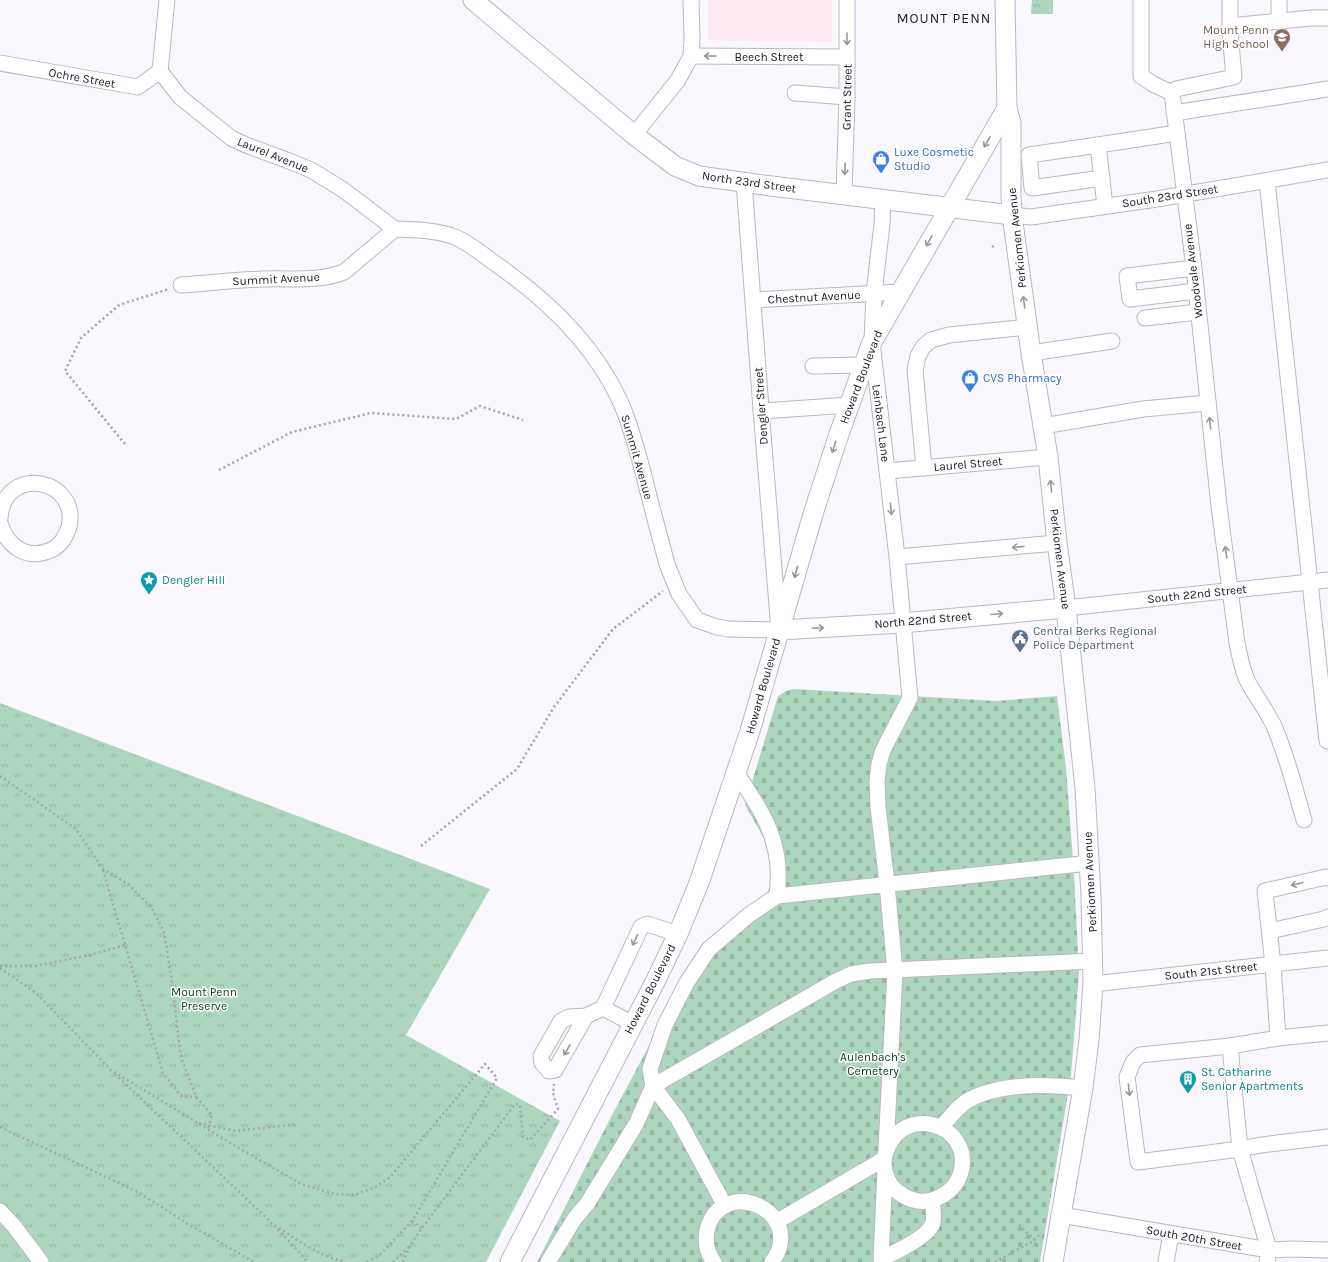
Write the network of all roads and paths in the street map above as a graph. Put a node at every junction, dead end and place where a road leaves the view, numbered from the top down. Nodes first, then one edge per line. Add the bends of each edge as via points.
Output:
1 (167, 0) edge
2 (473, 0) edge
3 (691, 0) edge
4 (847, 0) edge
5 (1005, 0) edge
6 (1141, 0) edge
7 (1230, 0) edge
8 (1279, 0) edge
9 (1328, 18) edge
10 (1279, 22) junction
11 (1230, 26) junction
12 (691, 56) junction
13 (847, 57) junction
14 (0, 63) edge
15 (160, 71) junction
16 (1328, 89) edge
17 (795, 93) dead end
18 (1172, 93) junction
19 (847, 97) junction
20 (1007, 108) junction
21 (1174, 113) junction
22 (1177, 133) junction
23 (634, 135) junction
24 (1098, 145) junction
25 (1328, 170) edge
26 (1102, 178) junction
27 (1267, 181) junction
28 (744, 182) junction
29 (844, 194) junction
30 (1184, 194) junction
31 (883, 200) junction
32 (1105, 206) junction
33 (949, 207) junction
34 (1012, 215) junction
35 (396, 229) junction
36 (995, 245) dead end
37 (992, 247) dead end
38 (1194, 268) junction
39 (181, 285) joint
40 (1196, 291) junction
41 (900, 292) junction
42 (874, 293) junction
43 (754, 300) junction
44 (1198, 312) junction
45 (1145, 318) dead end
46 (1027, 327) junction
47 (1112, 341) dead end
48 (872, 342) junction
49 (1031, 353) junction
50 (864, 365) junction
51 (812, 366) dead end
52 (1208, 403) junction
53 (849, 405) junction
54 (761, 412) junction
55 (523, 420) dead end
56 (1043, 426) junction
57 (125, 444) dead end
58 (1048, 457) junction
59 (924, 468) junction
60 (219, 470) dead end
61 (887, 471) junction
62 (0, 518) edge
63 (1, 530) edge
64 (1057, 543) junction
65 (897, 557) junction
66 (1328, 580) edge
67 (1311, 582) junction
68 (674, 583) junction
69 (1231, 590) junction
70 (1066, 608) junction
71 (902, 623) junction
72 (779, 630) junction
73 (1327, 741) edge
74 (736, 773) junction
75 (0, 776) edge
76 (1304, 820) dead end
77 (421, 846) dead end
78 (1090, 863) junction
79 (103, 869) junction
80 (1328, 878) edge
81 (887, 884) junction
82 (777, 896) junction
83 (1328, 917) edge
84 (1270, 931) junction
85 (678, 934) junction
86 (125, 945) junction
87 (1328, 958) edge
88 (1093, 961) junction
89 (1273, 965) junction
90 (0, 967) edge
91 (895, 971) junction
92 (1093, 984) junction
93 (603, 1008) junction
94 (633, 1024) junction
95 (1328, 1033) edge
96 (1278, 1038) junction
97 (1230, 1046) junction
98 (111, 1070) junction
99 (555, 1070) joint
100 (653, 1086) junction
101 (1083, 1088) junction
102 (197, 1098) junction
103 (197, 1123) junction
104 (298, 1124) dead end
105 (0, 1127) edge
106 (941, 1127) junction
107 (208, 1129) dead end
108 (1328, 1137) edge
109 (1240, 1149) junction
110 (885, 1160) junction
111 (932, 1201) junction
112 (725, 1206) junction
113 (0, 1211) edge
114 (412, 1221) junction
115 (776, 1222) junction
116 (1060, 1222) junction
117 (1019, 1225) dead end
118 (275, 1226) junction
119 (422, 1228) junction
120 (1171, 1234) junction
121 (1035, 1240) junction
122 (411, 1244) junction
123 (1328, 1250) edge
124 (1268, 1256) edge
125 (710, 1261) edge
126 (42, 1262) edge
127 (254, 1262) edge
128 (308, 1262) edge
129 (346, 1262) edge
130 (365, 1262) edge
131 (394, 1262) edge
132 (403, 1262) edge
133 (510, 1262) edge
134 (548, 1262) edge
135 (772, 1262) edge
136 (995, 1262) edge
137 (1053, 1262) edge
138 (1166, 1262) edge

1 - 15 street
2 - 23 main road, North 23rd Street
3 - 12 street
4 -> 13 street, Grant Street
5 - 20 main road, Perkiomen Avenue
6 - 18 street via 1141,76
7 - 11 street
8 - 10 street
9 - 10 street
10 - 11 street
11 - 18 street via 1234,77 1176,89
13 -> 12 street, Beech Street
12 - 23 street via 678,80
13 - 19 street, Grant Street
14 - 15 street, Ochre Street via 138,87
15 - 35 street, Laurel Avenue via 180,97 231,138 311,170 342,189
16 - 21 street
17 - 19 street
18 - 21 street, Woodvale Avenue
19 -> 29 street, Grant Street
20 -> 33 main road, Howard Boulevard
20 - 34 main road, Perkiomen Avenue via 1011,123
21 - 22 street, Woodvale Avenue
22 - 24 street
22 - 30 street, Woodvale Avenue
23 - 28 main road, North 23rd Street via 675,166 699,176
24 - 26 street
24 - 26 street via 1029,154 1032,188
25 - 27 street, South 23rd Street
26 - 32 street
27 - 30 street, South 23rd Street
27 - 67 street
28 - 29 main road, North 23rd Street
28 - 43 street, Dengler Street
29 - 31 main road, North 23rd Street
30 - 32 street, South 23rd Street
30 - 38 street, Woodvale Avenue
31 - 33 main road, North 23rd Street
31 - 42 street, Leinbach Lane
32 - 34 street, South 23rd Street via 1031,217
33 - 34 main road, North 23rd Street
33 -> 41 main road, Howard Boulevard
46 -> 34 main road, Perkiomen Avenue
35 - 39 street, Summit Avenue via 344,272 334,276
35 - 68 street, Summit Avenue via 426,230 454,237 472,247 519,280 556,312 581,340 620,401 633,435
36 - 37 path
38 - 40 street, Woodvale Avenue
38 - 40 street via 1127,276 1130,299
39 - 57 path via 119,305 81,338 65,371
40 - 44 street, Woodvale Avenue
41 - 42 street, Chestnut Avenue
41 - 48 main road, Howard Boulevard
42 - 43 street, Chestnut Avenue
42 - 48 street, Leinbach Lane
43 - 54 street, Dengler Street
44 - 45 street
44 - 52 street, Woodvale Avenue
46 - 49 main road, Perkiomen Avenue
46 - 59 street via 949,335 932,340 923,347 915,370
47 - 49 street
48 - 50 main road, Howard Boulevard
48 - 61 street, Leinbach Lane
49 - 56 main road, Perkiomen Avenue
50 - 51 street
50 - 53 main road, Howard Boulevard
52 - 56 street via 1143,409
69 -> 52 street, Woodvale Avenue
53 - 54 street
53 -> 72 main road, Howard Boulevard
54 - 72 street, Dengler Street
55 - 60 path via 480,406 456,419 371,413 292,432
56 - 58 main road, Perkiomen Avenue
58 - 59 street, Laurel Street
64 -> 58 main road, Perkiomen Avenue
59 - 61 street, Laurel Street
61 -> 65 street, Leinbach Lane
62 - 63 street via 5,499 23,485 34,483 56,490 69,509 70,521 61,542 41,553 19,550 9,543
64 -> 65 street
64 - 70 main road, Perkiomen Avenue
65 - 71 street, Leinbach Lane
66 - 67 street, South 22nd Street
67 - 69 street, South 22nd Street
67 - 73 street
68 - 72 street, Summit Avenue via 697,620 728,629
68 - 77 path via 613,629 554,707 516,769
69 - 70 street, South 22nd Street
69 - 76 street, Woodvale Avenue via 1241,664 1248,683 1274,726
71 -> 70 main road, North 22nd Street
70 - 78 main road, Perkiomen Avenue via 1085,788
72 -> 71 main road, North 22nd Street
71 - 81 street, Leinbach Lane via 910,698 883,750 877,781
72 - 74 main road, Howard Boulevard
74 - 82 street via 764,819 774,842 778,861
74 - 85 main road, Howard Boulevard via 699,883
75 - 79 path via 76,828
78 - 81 street
78 - 88 main road, Perkiomen Avenue
79 - 86 path
79 - 102 path via 128,884 151,907 164,932 181,1058
80 -> 84 street via 1265,892
81 - 82 street
81 - 91 street, Leinbach Lane
82 - 100 street via 749,915 710,949 686,984 665,1025 650,1069
83 - 84 street
84 - 89 street
85 -> 93 street via 647,924 641,927
85 - 94 main road, Howard Boulevard
86 - 90 path via 35,966
86 - 102 path via 163,1073 181,1096
87 - 89 street, South 21st Street
88 - 91 street
88 - 92 main road, Perkiomen Avenue
89 - 92 street, South 21st Street
89 - 96 street
90 - 98 path via 36,993
91 - 100 street via 851,974 836,981
91 - 110 street, Leinbach Lane
92 - 101 main road, Perkiomen Avenue
93 - 94 street
93 - 99 street via 586,1016
94 - 133 main road, Howard Boulevard
95 - 96 street
96 - 97 street
97 - 109 street
97 -> 109 street via 1140,1055 1133,1062 1127,1077 1138,1162
98 - 103 path
98 - 118 path
99 - 119 path via 553,1094 558,1109 530,1140 524,1138 520,1105 515,1104
100 - 112 street via 678,1119
100 - 134 street via 636,1124
101 - 106 street via 1006,1087 984,1093 966,1102
101 - 116 main road, Perkiomen Avenue
102 - 107 path via 212,1115
103 - 104 path via 234,1131
103 - 114 path via 300,1184 335,1194 354,1194 374,1188 390,1177 484,1064 497,1078
105 - 127 path via 138,1192
106 - 110 street via 928,1123 915,1124 903,1129 893,1137
106 - 111 street via 957,1143 962,1155 962,1167 952,1189
108 - 109 street
109 - 124 street
110 - 111 street via 890,1183 897,1192 908,1198
110 - 111 street, Leinbach Lane via 881,1259 926,1234 933,1224
110 - 115 street
112 - 115 street via 736,1202 759,1205 769,1212
112 - 125 street via 709,1224 706,1235
113 - 126 street
114 - 119 path
114 - 130 path via 379,1256
115 - 135 street via 780,1233 780,1245
116 - 120 street, South 20th Street
116 - 121 path via 1043,1227
116 - 137 main road, Perkiomen Avenue
117 - 121 path
118 - 128 path
118 - 129 path via 315,1252
119 - 122 path
120 - 124 street, South 20th Street
120 - 138 street
121 - 136 path
122 - 131 path
122 - 132 path
123 - 124 street, South 20th Street via 1292,1249

